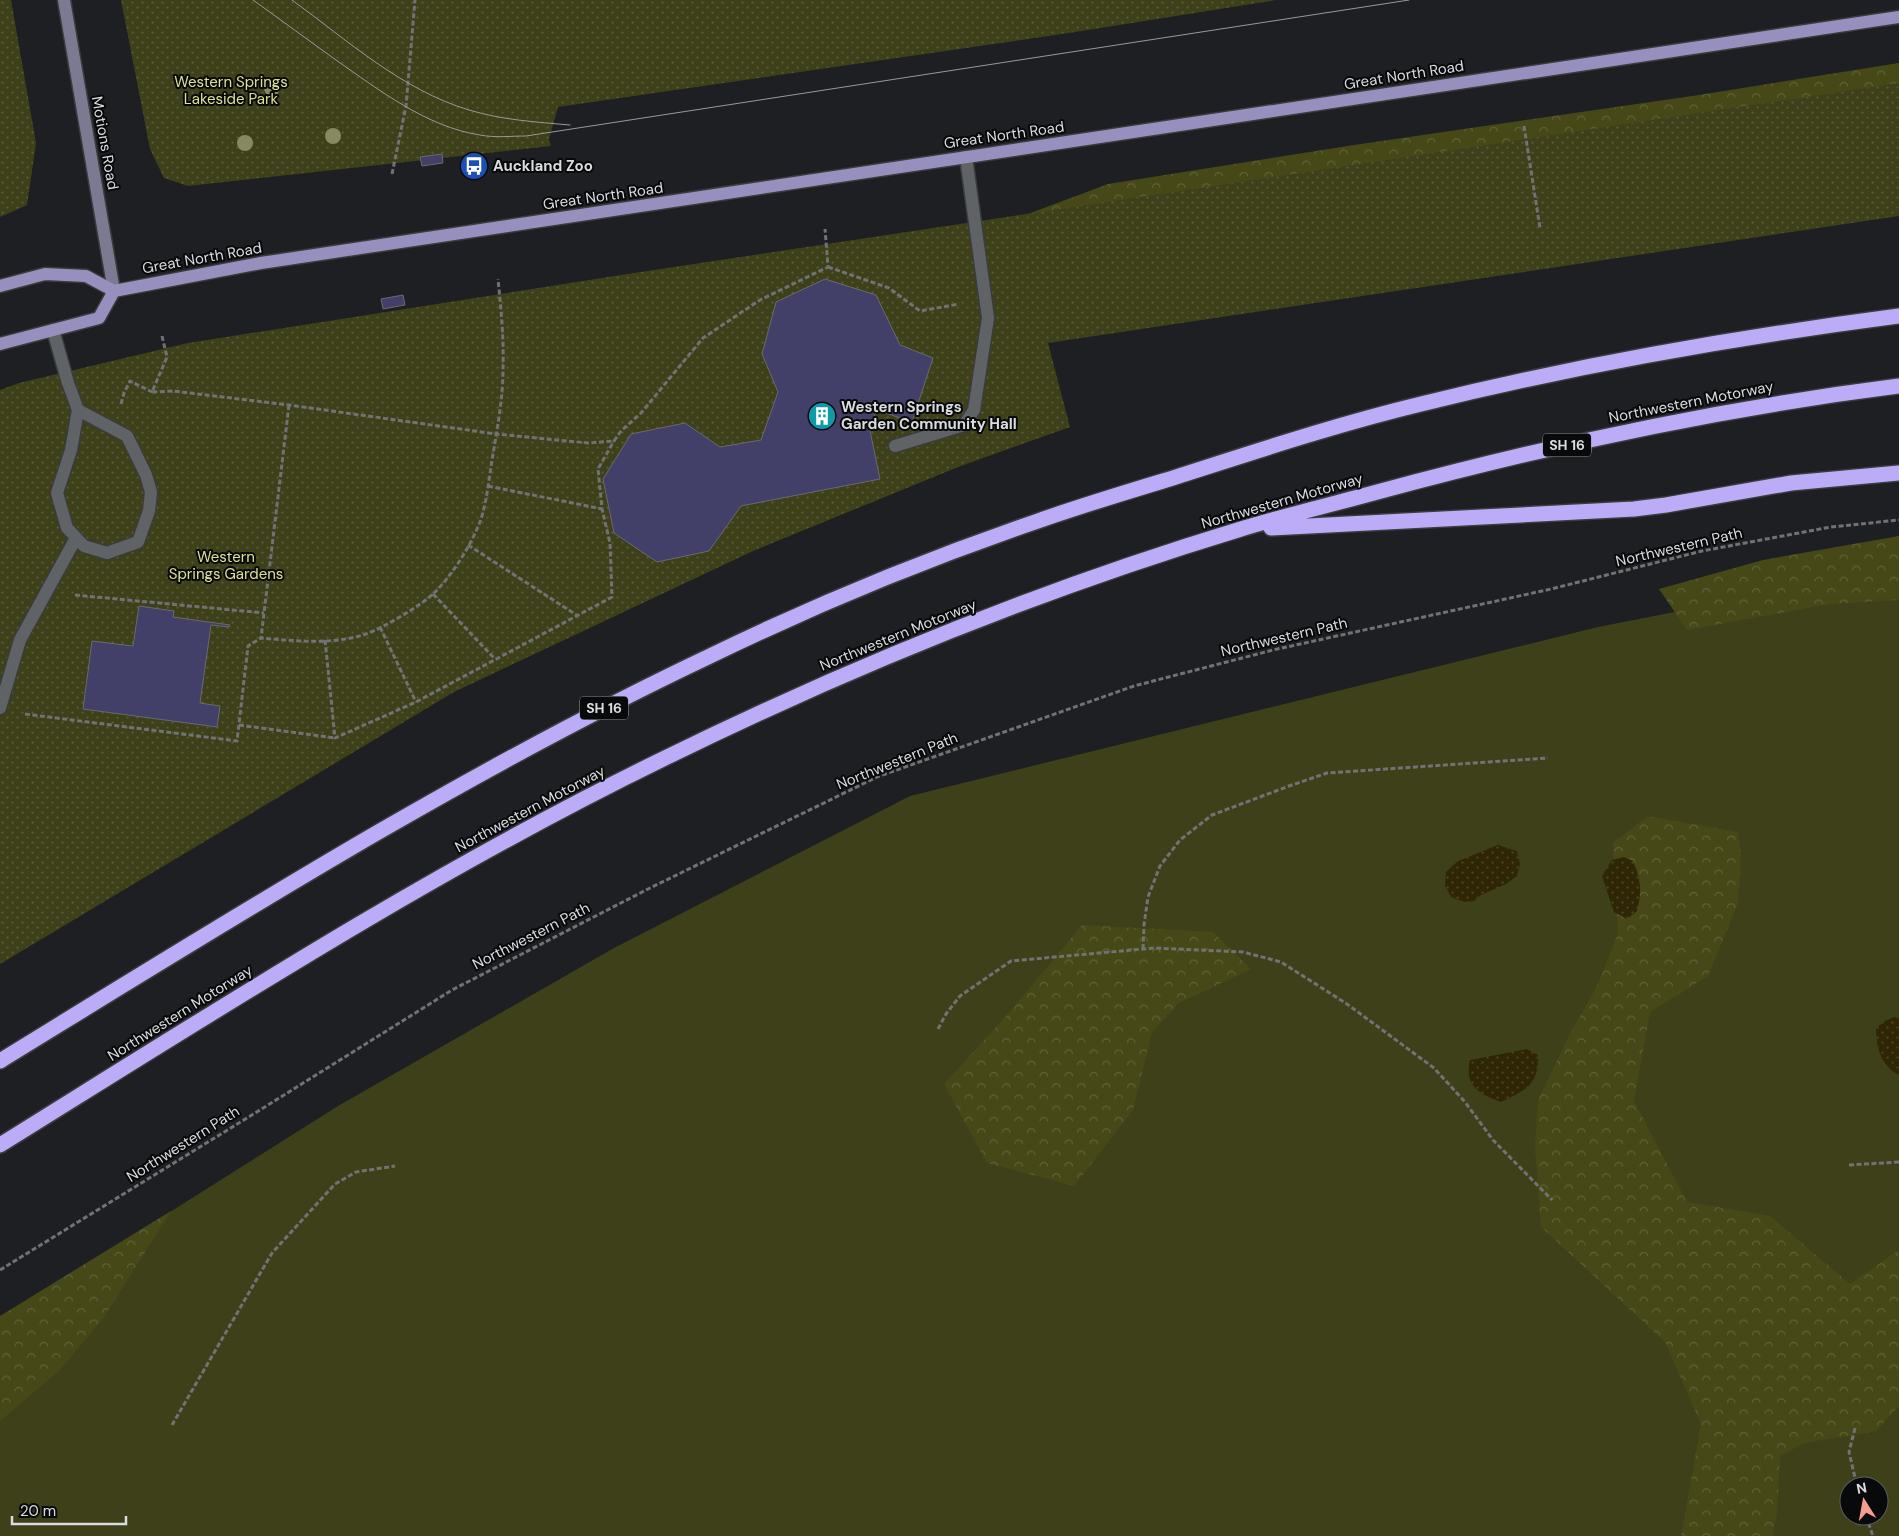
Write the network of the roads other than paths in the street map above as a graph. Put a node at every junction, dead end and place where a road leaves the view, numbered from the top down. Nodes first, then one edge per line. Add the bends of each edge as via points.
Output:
1 (64, 0) edge
2 (1899, 17) edge
3 (966, 157) junction
4 (0, 286) edge
5 (114, 291) junction
6 (1899, 316) edge
7 (53, 330) junction
8 (0, 344) edge
9 (1899, 386) edge
10 (78, 410) junction
11 (895, 446) dead end
12 (1899, 473) edge
13 (1241, 529) junction
14 (76, 538) junction
15 (0, 708) edge
16 (0, 1061) edge
17 (0, 1145) edge

1 - 5 main road, Motions Road
2 - 3 main road, Great North Road
3 - 5 main road, Great North Road via 261,263
3 - 11 lane via 988,318 974,410 964,425
4 - 5 main road via 45,274 78,275
5 - 7 main road via 99,318
6 - 16 highway, SH 16 via 1803,328 1587,367 1418,405 1254,452 1035,522 925,563 813,608 712,654 503,761 367,837
7 - 8 main road
7 - 10 lane
9 - 13 highway, Northwestern Motorway / SH 16 via 1811,397 1634,430 1474,466
10 - 14 lane via 71,450 57,493 67,528
10 - 14 lane via 127,436 151,492 149,511 138,542 107,553 84,546
12 - 13 highway via 1791,483 1634,509
13 - 17 highway, Northwestern Motorway / SH 16 via 1087,580 930,638 662,759 512,836 319,948
14 - 15 lane via 20,640

